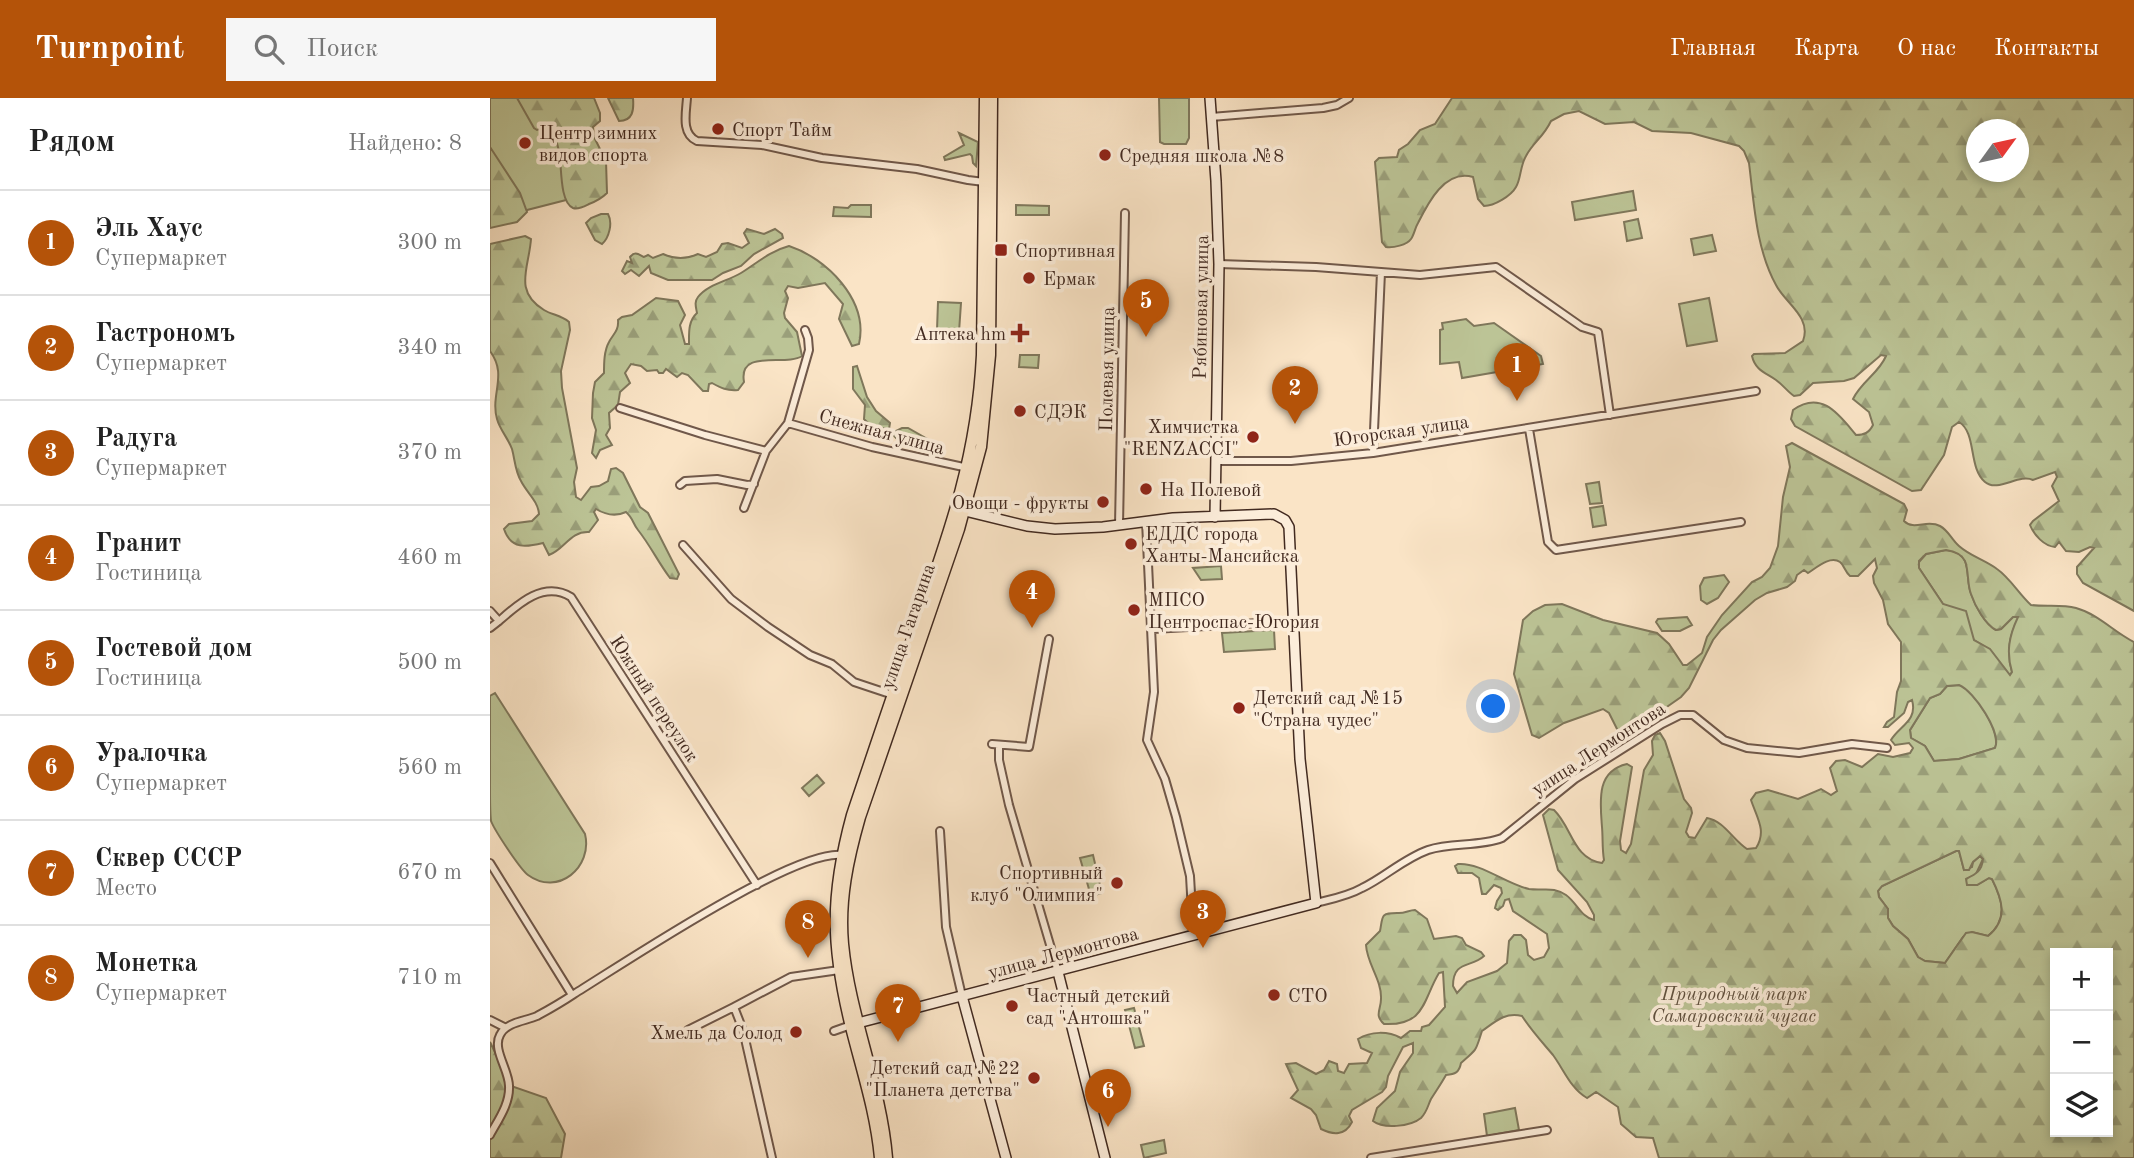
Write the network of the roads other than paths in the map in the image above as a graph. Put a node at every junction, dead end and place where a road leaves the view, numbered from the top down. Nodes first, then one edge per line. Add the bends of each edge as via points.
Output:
1 (687, 98) edge
2 (985, 98) edge
3 (992, 98) edge
4 (1210, 98) edge
5 (1349, 98) edge
6 (1211, 117) junction
7 (988, 182) junction
8 (1125, 213) dead end
9 (1219, 264) junction
10 (1381, 272) junction
11 (805, 330) dead end
12 (1756, 391) dead end
13 (620, 408) dead end
14 (1610, 415) junction
15 (788, 423) junction
16 (1529, 429) junction
17 (766, 451) junction
18 (1373, 453) junction
19 (1216, 461) junction
20 (972, 469) junction
21 (754, 484) junction
22 (680, 485) dead end
23 (744, 508) dead end
24 (961, 510) junction
25 (1215, 517) junction
26 (1146, 521) junction
27 (1741, 522) dead end
28 (1119, 525) junction
29 (683, 545) dead end
30 (490, 611) edge
31 (499, 621) junction
32 (1293, 621) junction
33 (490, 628) edge
34 (1153, 628) junction
35 (1049, 639) dead end
36 (897, 696) junction
37 (1887, 748) dead end
38 (940, 831) dead end
39 (845, 856) junction
40 (490, 863) edge
41 (757, 886) junction
42 (1316, 903) junction
43 (1197, 935) junction
44 (839, 970) junction
45 (1058, 972) junction
46 (572, 995) junction
47 (962, 996) junction
48 (734, 1007) junction
49 (490, 1020) edge
50 (854, 1024) junction
51 (506, 1028) junction
52 (688, 1030) dead end
53 (834, 1031) dead end
54 (1547, 1130) dead end
55 (490, 1135) edge
56 (772, 1158) edge
57 (880, 1158) edge
58 (887, 1158) edge
59 (1006, 1158) edge
60 (1105, 1158) edge
61 (1371, 1158) edge

1 - 7 street via 687,132 694,140 752,144
2 - 7 main road, улица Гагарина
3 - 7 main road, улица Гагарина
4 - 6 street, Рябиновая улица
5 - 6 street via 1323,108
6 - 9 street, Рябиновая улица
7 - 20 main road, улица Гагарина via 988,392
8 - 28 street, Полевая улица
9 - 10 street
9 - 19 street, Рябиновая улица
10 - 14 street via 1429,275 1491,267 1501,270 1582,327 1598,332
10 - 18 street
11 - 15 street, Снежная улица via 809,350
12 - 14 street, Югорская улица
13 - 17 street
14 - 16 street, Югорская улица
15 - 17 street, Снежная улица
15 - 20 street, Снежная улица
16 - 18 street, Югорская улица
16 - 27 street via 1548,542 1556,550
17 - 21 street, Снежная улица
18 - 19 street, Югорская улица via 1291,461
19 - 25 street, Рябиновая улица
20 - 24 main road, улица Гагарина
21 - 22 street via 717,479
21 - 23 street, Снежная улица
24 - 28 street via 1046,529
24 - 36 main road, улица Гагарина
25 - 26 street
25 - 32 street via 1279,515 1285,520
26 - 28 street
26 - 34 street
29 - 36 street via 731,599 768,627 810,655 832,663 850,680
30 - 31 street
31 - 33 street
31 - 41 street, Южный переулок via 533,595 560,592 571,597
32 - 34 street
32 - 42 street via 1300,759
34 - 43 street via 1154,699 1147,740 1176,817
35 - 45 street via 1029,747 996,744
36 - 39 main road, улица Гагарина
37 - 42 street, улица Лермонтова via 1852,744 1799,753 1746,748 1716,736 1693,715 1680,715 1575,779 1502,838 1427,850 1362,888
38 - 47 street via 946,927
39 - 41 street via 817,858
39 - 44 main road, улица Гагарина via 835,908
39 - 50 main road, улица Гагарина via 843,943
40 - 46 street
41 - 46 street
42 - 43 street, улица Лермонтова
43 - 45 street, улица Лермонтова
44 - 48 street via 791,977
44 - 50 main road, улица Гагарина
45 - 47 street, улица Лермонтова
45 - 60 street
46 - 51 street
47 - 50 street, улица Лермонтова
47 - 59 street
48 - 52 street
48 - 56 street
49 - 51 street
50 - 53 street
50 - 57 main road, улица Гагарина
50 - 58 main road, улица Гагарина via 882,1114
51 - 55 street via 498,1045 508,1076 508,1098
54 - 61 street

